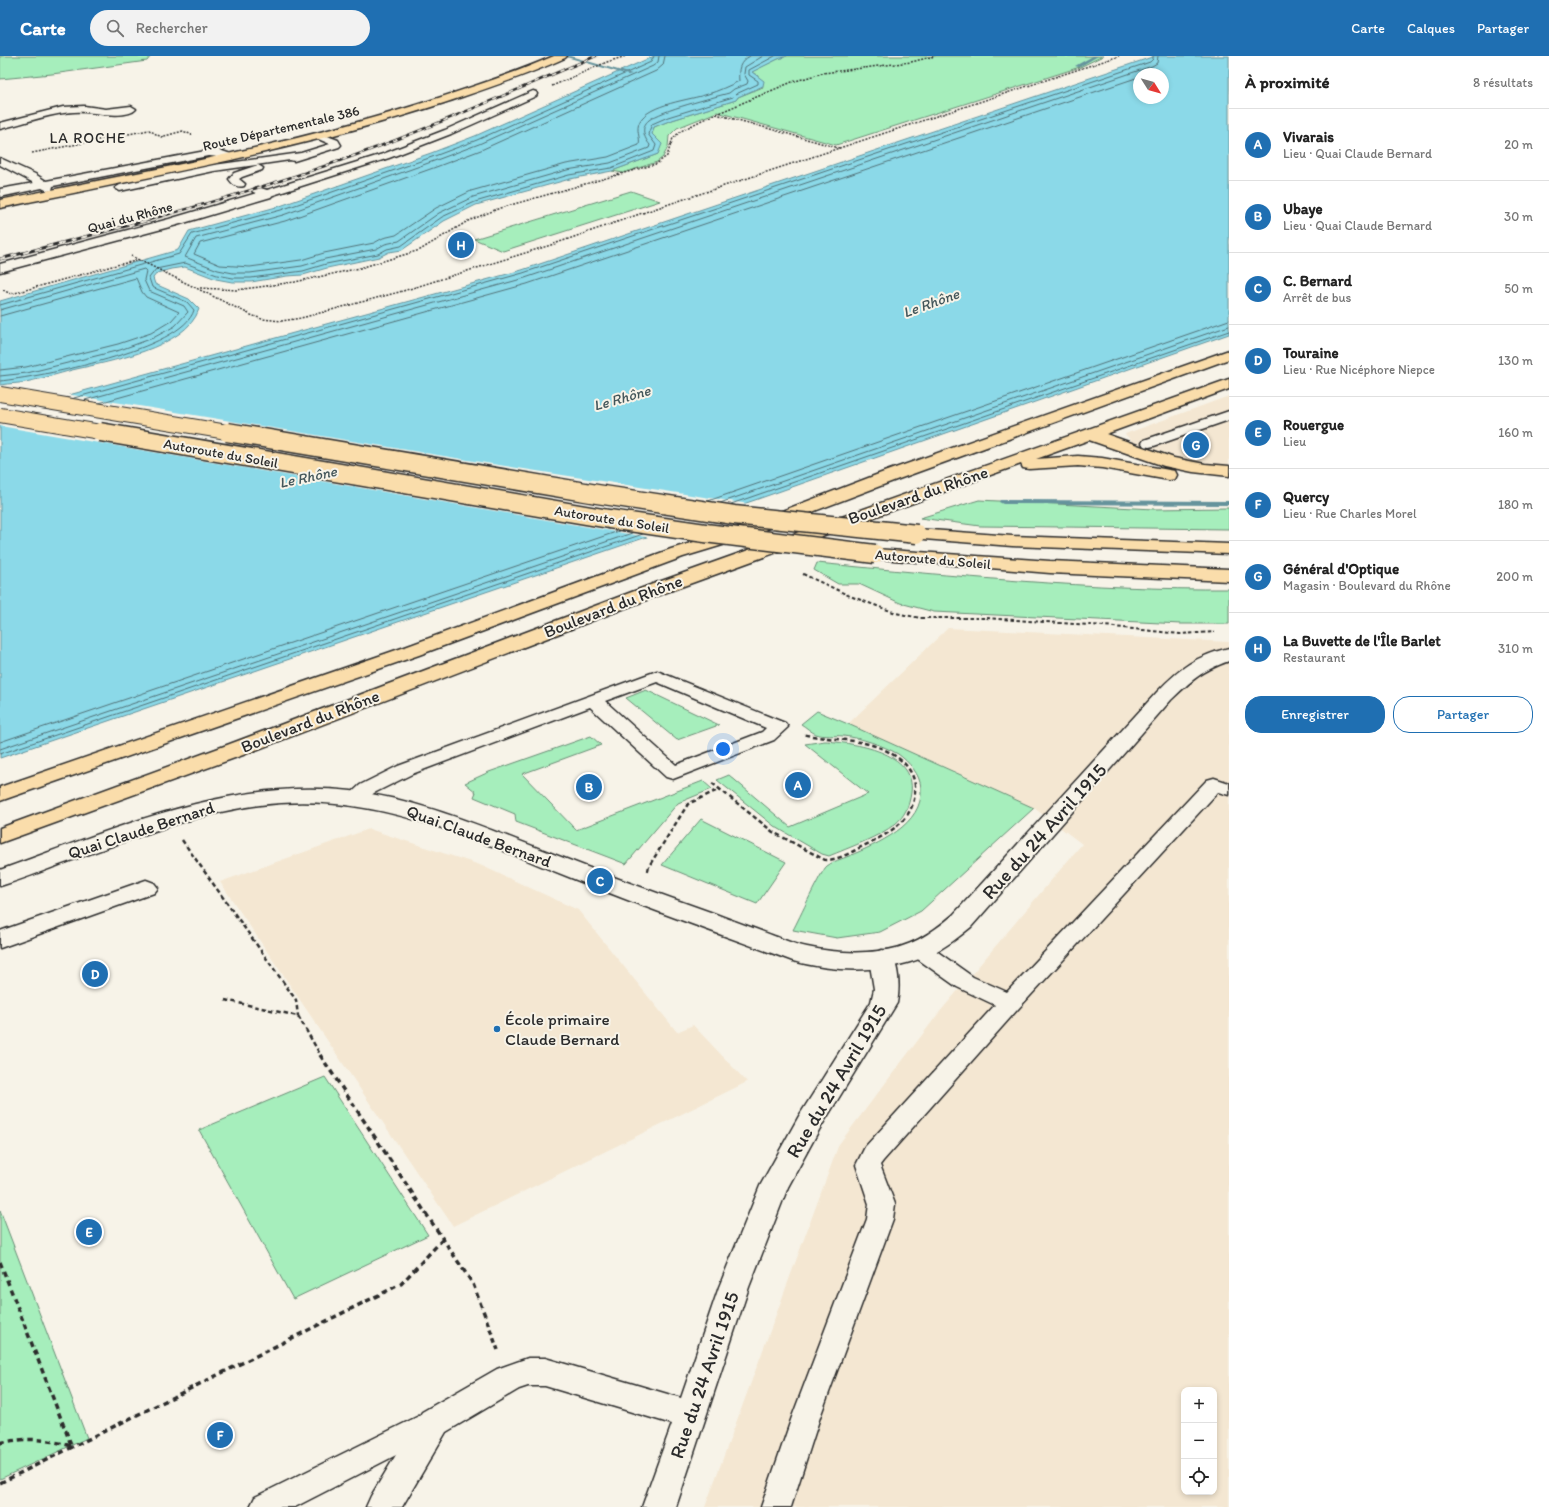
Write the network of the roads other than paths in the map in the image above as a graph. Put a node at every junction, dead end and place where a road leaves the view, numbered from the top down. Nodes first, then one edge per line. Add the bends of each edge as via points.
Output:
1 (562, 56) edge
2 (533, 94) road end
3 (131, 109) dead end
4 (0, 126) edge
5 (319, 136) junction
6 (305, 155) junction
7 (230, 157) junction
8 (0, 161) edge
9 (43, 184) junction
10 (240, 184) dead end
11 (120, 188) dead end
12 (262, 192) joint
13 (0, 193) edge
14 (55, 193) junction
15 (0, 204) edge
16 (0, 268) edge
17 (1229, 354) edge
18 (1229, 371) edge
19 (1229, 384) edge
20 (0, 394) edge
21 (0, 415) edge
22 (1229, 415) edge
23 (1089, 435) junction
24 (1149, 443) dead end
25 (999, 467) junction
26 (1151, 471) junction
27 (1229, 471) edge
28 (1229, 483) edge
29 (730, 537) junction
30 (1229, 549) edge
31 (1229, 575) edge
32 (1229, 654) edge
33 (593, 700) junction
34 (1229, 789) edge
35 (0, 794) edge
36 (355, 799) junction
37 (0, 836) edge
38 (0, 878) edge
39 (146, 888) dead end
40 (0, 940) edge
41 (920, 950) junction
42 (882, 959) junction
43 (1010, 1003) junction
44 (691, 1416) junction
45 (434, 1422) junction
46 (265, 1507) edge
47 (383, 1507) edge
48 (659, 1507) edge
49 (776, 1507) edge

1 - 5 main road, Route Départementale 386 via 476,89
2 - 12 lane via 386,156
3 - 4 street via 106,112 63,110
5 - 6 lane via 335,142 336,145
5 - 7 main road, Route Départementale 386
6 - 10 lane via 238,176 234,179
6 - 11 lane via 214,168
7 - 9 street via 208,153
7 - 14 main road, Route Départementale 386
8 - 9 street
9 - 13 street
9 - 14 street
12 - 16 street, Quai du Rhône via 180,220
14 - 15 main road, Route Départementale 386
17 - 29 main road, Boulevard du Rhône via 890,476
18 - 23 main road via 1104,414 1084,424
19 - 23 main road, Boulevard du Rhône
20 - 30 main road, Autoroute du Soleil, bridge via 734,515 917,534 1020,541
21 - 31 main road, Autoroute du Soleil, bridge via 609,519 705,533 875,554 1043,567
22 - 24 lane
23 - 25 main road, Boulevard du Rhône
23 - 26 main road via 1092,442 1102,450
23 - 27 main road via 1179,464
23 - 29 main road via 1057,432 1036,434 909,482
25 - 26 main road via 1078,461
25 - 37 main road, Boulevard du Rhône via 682,579 242,747
26 - 28 main road via 1202,481
29 - 35 main road, Boulevard du Rhône via 677,553 412,651
32 - 41 street, Rue du 24 Avril 1915 via 1205,663 1185,675 962,921 937,941
33 - 33 lane via 673,773 768,736 779,727 657,676
33 - 36 lane via 405,770 367,789
34 - 43 lane via 1214,784
36 - 38 street, Quai Claude Bernard via 292,796 260,798 217,806 154,823
36 - 42 street, Quai Claude Bernard via 400,807 444,820 802,955 834,960
39 - 40 street
41 - 42 street, Rue du 24 Avril 1915
41 - 43 lane via 965,982
42 - 44 street, Rue du 24 Avril 1915 via 887,989 884,1003 809,1123 774,1186 734,1287
43 - 49 lane via 874,1154 868,1165 882,1204 880,1219 806,1417
44 - 45 street via 545,1372 528,1372 508,1379
44 - 48 street, Rue du 24 Avril 1915
45 - 46 lane
45 - 47 street

